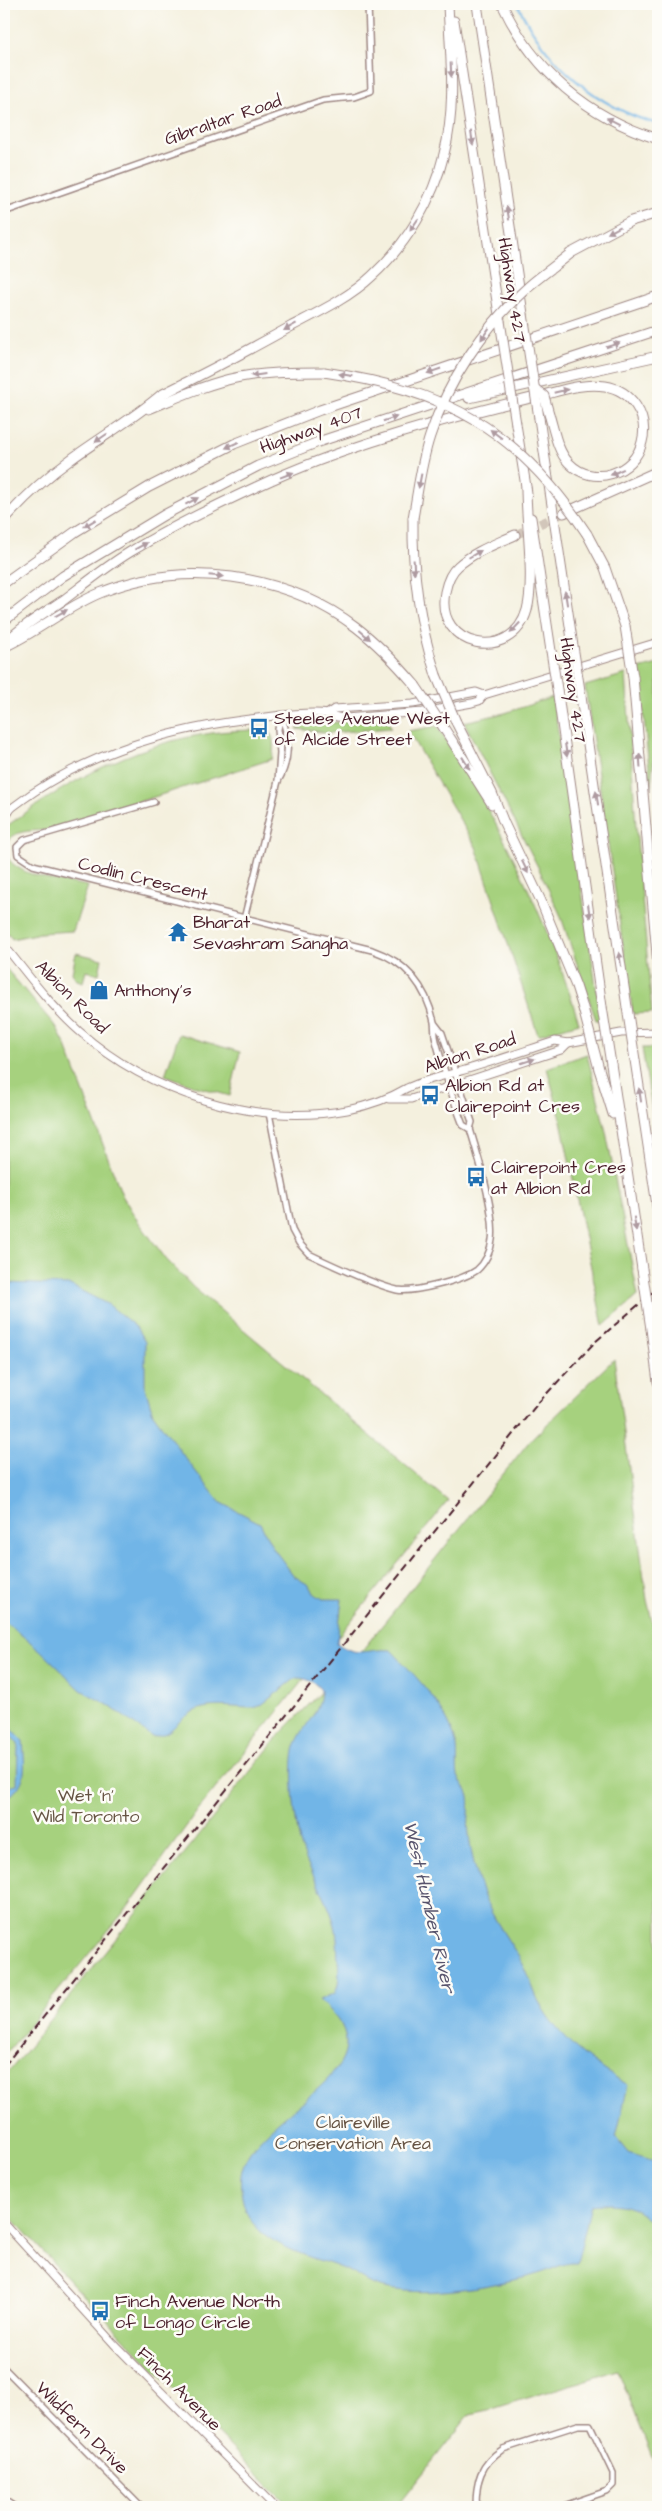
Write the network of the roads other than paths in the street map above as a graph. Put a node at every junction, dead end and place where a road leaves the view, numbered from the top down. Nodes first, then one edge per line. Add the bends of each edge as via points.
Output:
1 (368, 4) edge
2 (449, 4) edge
3 (477, 4) edge
4 (502, 4) edge
5 (658, 139) edge
6 (4, 212) edge
7 (658, 213) edge
8 (658, 296) edge
9 (658, 330) edge
10 (658, 356) edge
11 (534, 388) junction
12 (418, 409) junction
13 (142, 412) junction
14 (658, 471) edge
15 (526, 488) junction
16 (564, 513) tunnel mouth
17 (4, 520) edge
18 (515, 535) tunnel mouth
19 (4, 583) edge
20 (4, 621) edge
21 (658, 642) edge
22 (4, 645) edge
23 (281, 716) junction
24 (154, 802) dead end
25 (7, 808) edge
26 (4, 818) edge
27 (504, 823) junction
28 (244, 919) junction
29 (4, 945) edge
30 (658, 966) edge
31 (434, 1024) junction
32 (658, 1032) edge
33 (568, 1043) junction
34 (455, 1073) junction
35 (446, 1076) junction
36 (458, 1083) junction
37 (449, 1086) junction
38 (383, 1099) junction
39 (269, 1113) junction
40 (470, 1129) junction
41 (622, 1141) junction
42 (658, 1212) edge
43 (658, 1382) edge
44 (4, 2224) edge
45 (4, 2368) edge
46 (4, 2500) edge
47 (15, 2507) edge
48 (141, 2507) edge
49 (275, 2507) edge
50 (476, 2507) edge
51 (561, 2507) edge

1 - 6 street, Gibraltar Road via 371,91 323,100
2 -> 13 highway via 452,85 444,154 435,184 418,220 395,251 371,277 327,308 161,395
2 -> 15 highway, Highway 427, bridge
11 -> 3 highway, Highway 427, bridge
5 -> 4 highway via 598,114 567,91 530,51
7 -> 27 highway, bridge via 631,221 571,253 529,286 488,329 456,378 430,436 413,518 415,584 425,640 456,722
8 -> 19 highway, Highway 407 via 320,410 234,444 141,492 75,532
12 -> 9 highway, Highway 407
10 - 12 highway
22 -> 11 highway, bridge via 130,552 257,486 365,444 496,406 584,386 606,386 625,393 642,417 644,430 632,463 608,475 582,472 569,464 560,450 544,396
42 -> 11 highway, Highway 427, bridge
20 -> 12 highway, Highway 407 via 63,576 164,515 258,466
13 -> 17 highway via 68,462
30 -> 13 highway, bridge via 633,677 625,626 606,568 568,504 545,477 505,441 461,412 395,385 324,372 239,377 197,389
14 - 16 highway
15 -> 18 highway via 530,583 526,610 519,628 504,639 489,644 474,642 457,634 446,617 444,600 448,581 457,567 474,554
15 -> 41 highway, Highway 427, bridge
21 - 23 main road via 484,695 476,692 413,704
22 -> 27 highway, bridge via 100,593 150,578 195,574 274,586 355,626 391,657 415,685
23 - 25 main road via 215,723 148,740 73,771
23 - 28 street via 287,729 284,771 278,781
24 - 28 street, Codlin Crescent via 24,840 18,847 18,855 33,865
25 - 26 main road
27 -> 41 highway, bridge via 576,986
28 - 31 street, Codlin Crescent via 372,950 392,958 419,983
29 - 39 main road, Albion Road via 64,1016 112,1055 148,1077 196,1098
31 - 34 street, Codlin Crescent via 442,1033
31 - 35 street, Codlin Crescent
32 - 33 main road, Albion Road via 621,1033
33 - 34 main road, Albion Road via 555,1041
36 -> 33 main road, Albion Road via 562,1050
34 - 35 main road, Albion Road
34 - 36 street, Codlin Crescent
35 - 37 street, Codlin Crescent
35 - 38 main road, Albion Road
36 - 37 main road, Albion Road
36 - 40 street, Codlin Crescent via 472,1122
37 - 38 main road, Albion Road via 411,1099
37 - 40 street, Codlin Crescent via 463,1125
38 - 39 main road, Albion Road via 348,1110
39 - 40 street via 292,1230 299,1244 316,1257 397,1290 422,1289 470,1274 481,1266 487,1256 492,1226 482,1170
41 -> 43 highway, Highway 427, bridge
44 - 49 main road, Finch Avenue via 114,2344
45 - 48 street, Wildfern Drive
46 - 47 street
50 - 51 street via 476,2486 480,2474 495,2455 504,2449 578,2425 590,2426 613,2473 613,2485 607,2491

